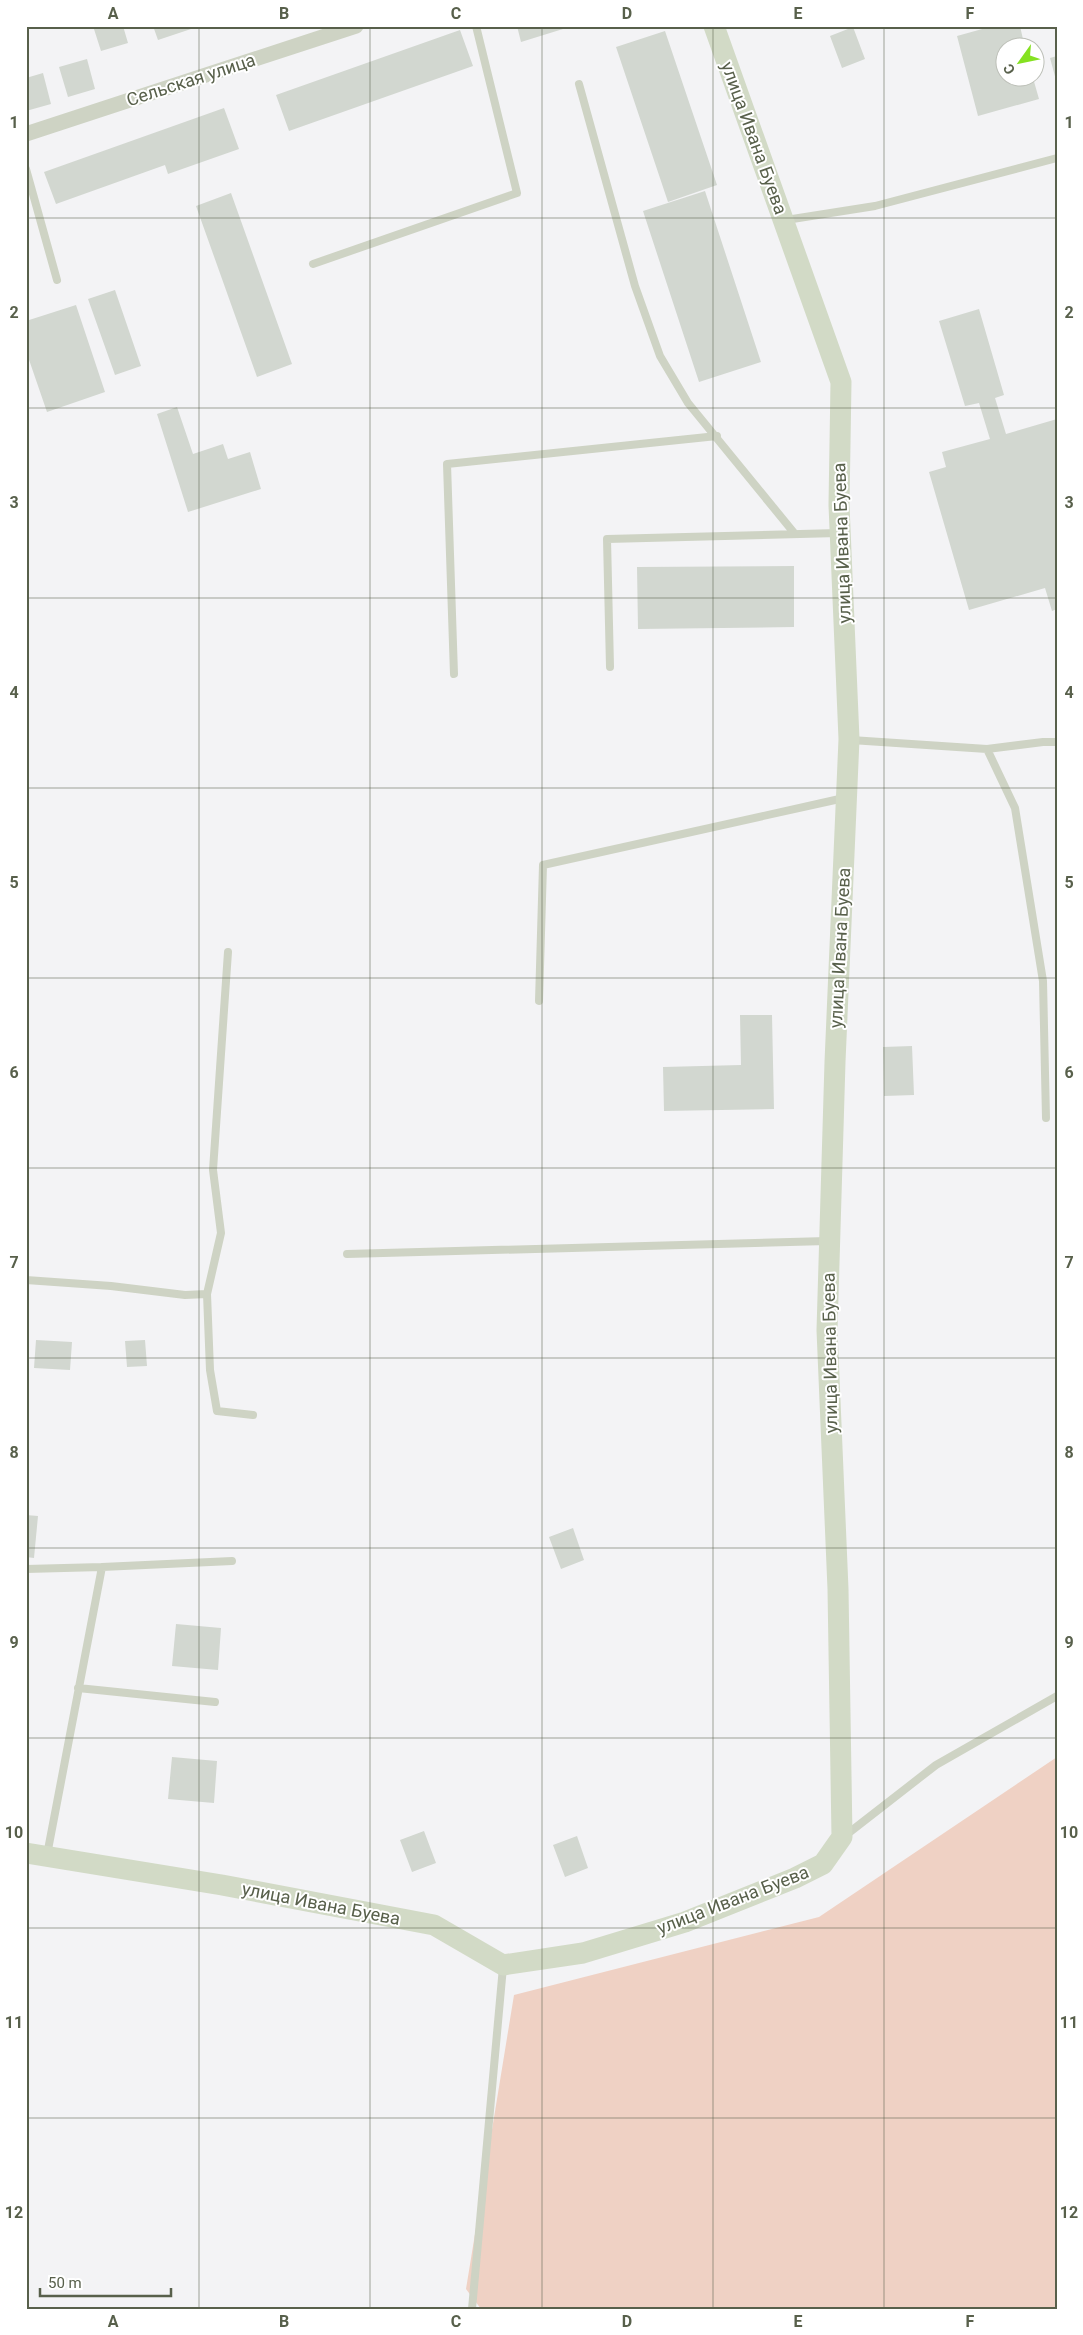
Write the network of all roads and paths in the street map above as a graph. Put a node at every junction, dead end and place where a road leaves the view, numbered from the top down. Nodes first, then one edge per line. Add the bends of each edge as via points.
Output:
1 (356, 26) edge
2 (476, 26) edge
3 (714, 26) edge
4 (579, 84) dead end
5 (26, 134) edge
6 (1057, 158) edge
7 (26, 169) edge
8 (783, 220) junction
9 (313, 264) dead end
10 (57, 280) dead end
11 (717, 436) junction
12 (840, 533) junction
13 (795, 534) junction
14 (610, 667) dead end
15 (454, 674) dead end
16 (849, 740) junction
17 (1057, 742) edge
18 (987, 749) junction
19 (846, 797) junction
20 (228, 952) dead end
21 (539, 1001) dead end
22 (1046, 1118) dead end
23 (829, 1241) junction
24 (347, 1254) dead end
25 (26, 1280) edge
26 (207, 1294) junction
27 (253, 1415) dead end
28 (232, 1561) dead end
29 (102, 1567) junction
30 (26, 1569) edge
31 (78, 1688) junction
32 (1057, 1696) edge
33 (215, 1702) dead end
34 (842, 1837) junction
35 (36, 1855) edge
36 (503, 1965) junction
37 (472, 2309) edge

1 - 5 street, Сельская улица
2 - 9 lane via 517,193
3 - 8 street, улица Ивана Буева
4 - 11 lane via 635,286 660,356 688,403
6 - 8 lane via 875,206
7 - 10 lane
8 - 12 street, улица Ивана Буева via 841,382
11 - 13 lane
11 - 15 lane via 447,464
12 - 13 lane
12 - 16 street, улица Ивана Буева
13 - 14 lane via 607,539
16 - 18 lane
16 - 19 street, улица Ивана Буева
17 - 18 lane
18 - 22 lane via 1014,808 1041,972
19 - 21 lane via 543,864
19 - 23 street, улица Ивана Буева
20 - 26 lane via 213,1170 221,1233
23 - 24 lane
23 - 34 street, улица Ивана Буева via 826,1330 838,1589
25 - 26 lane via 184,1295
26 - 27 lane via 210,1370 217,1411
28 - 29 lane
29 - 30 lane
29 - 31 lane
31 - 33 lane
31 - 35 lane
32 - 34 lane via 936,1765
34 - 36 street, улица Ивана Буева via 823,1864 685,1922 583,1953
35 - 36 street, улица Ивана Буева via 222,1885 434,1925
36 - 37 lane

